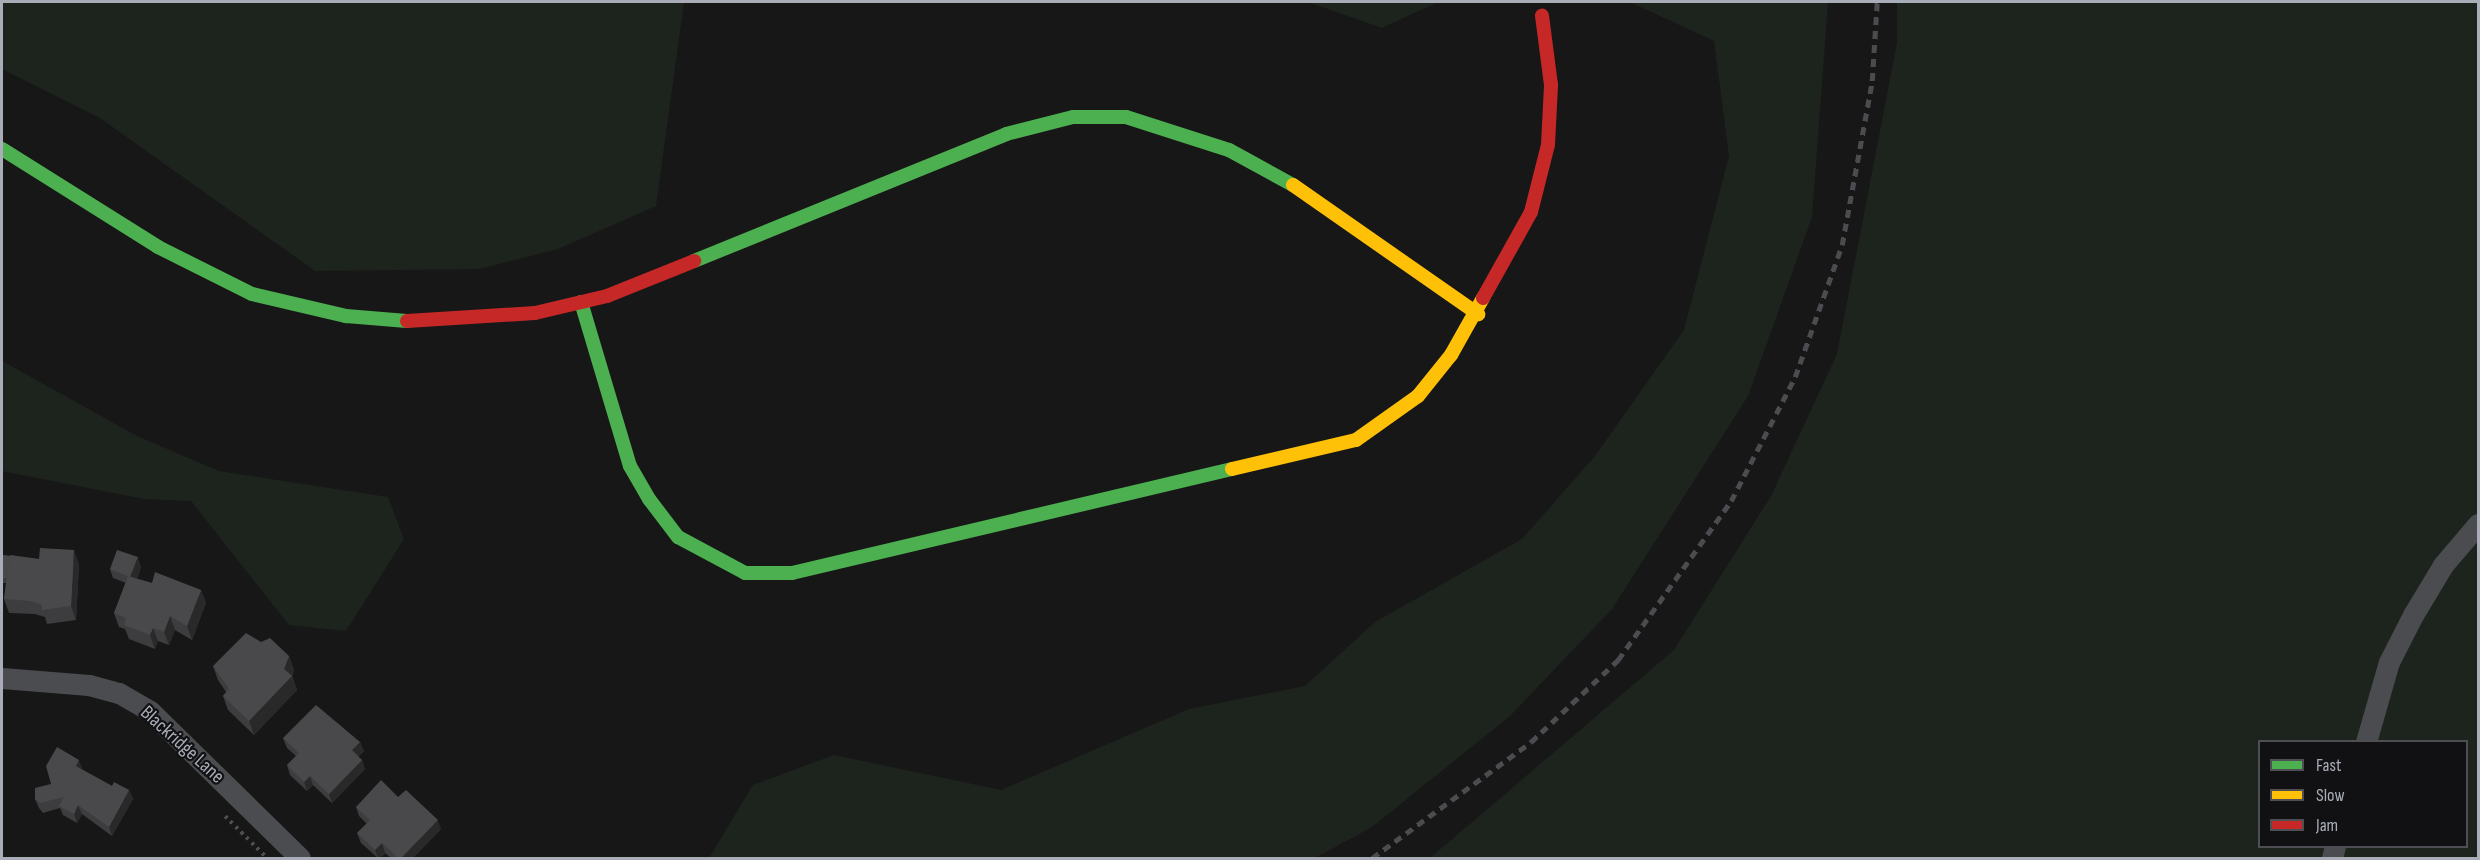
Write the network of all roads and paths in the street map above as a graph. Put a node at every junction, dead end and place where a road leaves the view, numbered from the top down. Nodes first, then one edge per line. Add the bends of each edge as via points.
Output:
1 (1542, 16) dead end
2 (2, 149) edge
3 (581, 302) junction
4 (1478, 314) junction
5 (2478, 524) edge
6 (2, 678) edge
7 (2366, 740) edge
8 (219, 810) dead end
9 (267, 858) edge
10 (300, 858) edge

1 - 4 street via 1551,85 1548,145 1531,212
2 - 3 street via 158,247 252,294 346,316 433,323 535,313
3 - 4 street via 1006,134 1073,117 1126,117 1229,150 1304,191
3 - 4 street via 630,466 649,500 678,537 745,573 792,573 1356,440 1418,396
5 - 7 street via 2443,565 2413,615 2390,663
6 - 10 street, Blackridge Lane via 89,685 119,693 150,711
8 - 9 path

